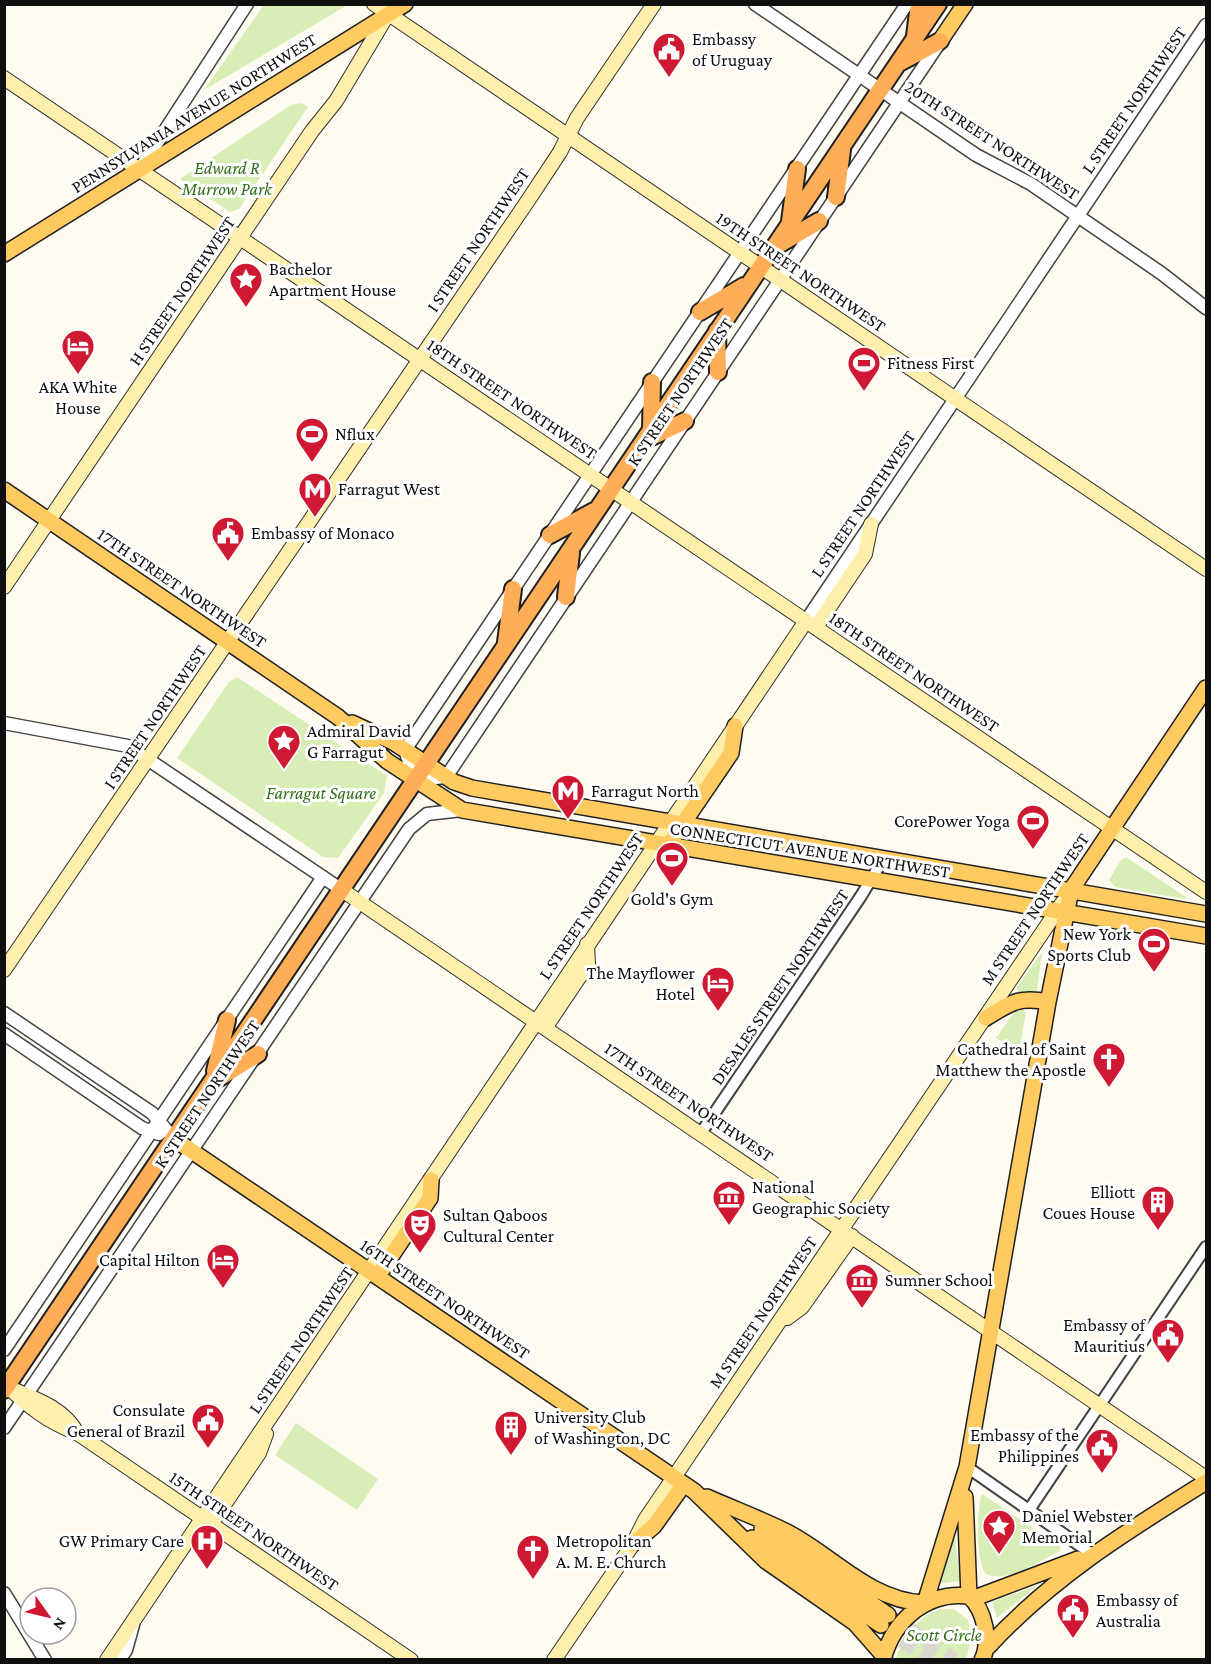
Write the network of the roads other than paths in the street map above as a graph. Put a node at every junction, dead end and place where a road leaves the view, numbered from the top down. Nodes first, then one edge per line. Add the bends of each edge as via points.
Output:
1 (247, 4) edge
2 (374, 4) edge
3 (405, 4) edge
4 (654, 4) edge
5 (755, 4) edge
6 (907, 4) edge
7 (919, 4) edge
8 (938, 4) edge
9 (965, 4) edge
10 (388, 14) junction
11 (1206, 25) edge
12 (915, 39) junction
13 (940, 41) junction
14 (898, 64) junction
15 (860, 76) junction
16 (4, 78) edge
17 (880, 90) junction
18 (900, 102) junction
19 (568, 136) junction
20 (843, 144) junction
21 (140, 169) junction
22 (797, 169) junction
23 (836, 197) junction
24 (1078, 216) junction
25 (819, 221) junction
26 (789, 225) junction
27 (240, 238) junction
28 (775, 246) junction
29 (741, 252) junction
30 (4, 254) edge
31 (761, 266) junction
32 (780, 279) junction
33 (750, 282) junction
34 (1206, 308) edge
35 (700, 312) junction
36 (717, 331) junction
37 (420, 359) junction
38 (718, 372) junction
39 (652, 382) junction
40 (956, 399) junction
41 (685, 422) junction
42 (647, 436) junction
43 (590, 474) junction
44 (611, 489) junction
45 (4, 490) edge
46 (630, 501) junction
47 (597, 510) junction
48 (49, 521) junction
49 (871, 524) joint
50 (550, 535) junction
51 (572, 548) junction
52 (1206, 569) edge
53 (4, 586) edge
54 (513, 589) junction
55 (566, 597) junction
56 (811, 624) junction
57 (228, 643) junction
58 (505, 648) junction
59 (1206, 688) edge
60 (338, 717) junction
61 (4, 723) edge
62 (735, 726) joint
63 (405, 750) junction
64 (149, 759) junction
65 (426, 764) junction
66 (446, 777) junction
67 (415, 780) junction
68 (462, 810) junction
69 (676, 823) junction
70 (1113, 828) junction
71 (661, 845) junction
72 (884, 858) junction
73 (323, 877) junction
74 (871, 880) junction
75 (342, 890) junction
76 (1071, 891) junction
77 (1206, 892) edge
78 (360, 902) junction
79 (1061, 912) junction
80 (1206, 914) edge
81 (1206, 936) edge
82 (4, 970) edge
83 (1048, 1002) junction
84 (4, 1013) edge
85 (986, 1018) junction
86 (227, 1020) junction
87 (540, 1025) junction
88 (4, 1034) edge
89 (258, 1054) junction
90 (213, 1081) junction
91 (156, 1126) junction
92 (701, 1133) junction
93 (174, 1139) junction
94 (192, 1151) junction
95 (431, 1180) joint
96 (847, 1233) junction
97 (1206, 1247) edge
98 (374, 1273) junction
99 (991, 1330) junction
100 (4, 1350) edge
101 (5, 1387) edge
102 (25, 1398) junction
103 (1100, 1405) junction
104 (4, 1428) edge
105 (967, 1467) junction
106 (1206, 1478) edge
107 (1206, 1482) edge
108 (684, 1484) junction
109 (1029, 1510) junction
110 (729, 1514) junction
111 (207, 1521) junction
112 (633, 1544) joint
113 (1092, 1554) junction
114 (4, 1593) edge
115 (971, 1598) junction
116 (924, 1603) junction
117 (134, 1620) junction
118 (884, 1620) tunnel mouth
119 (987, 1654) edge
120 (883, 1658) edge
121 (45, 1659) edge
122 (107, 1659) edge
123 (119, 1659) edge
124 (411, 1659) edge
125 (554, 1659) edge

1 - 21 street
2 - 10 main road, 19TH STREET NORTHWEST
3 - 10 main road, PENNSYLVANIA AVENUE NORTHWEST
4 - 19 main road, I STREET NORTHWEST
5 - 15 street, 20TH STREET NORTHWEST
6 - 15 street, K STREET NORTHWEST
7 - 12 highway
8 - 12 highway, K STREET NORTHWEST
9 - 13 main road, K STREET NORTHWEST
10 - 19 main road, 19TH STREET NORTHWEST
10 - 21 main road, PENNSYLVANIA AVENUE NORTHWEST
10 - 27 main road, H STREET NORTHWEST via 336,101
11 - 24 street, L STREET NORTHWEST
12 - 14 highway, K STREET NORTHWEST
13 - 14 highway
13 - 18 street, K STREET NORTHWEST
14 - 17 highway, K STREET NORTHWEST
15 - 17 street, 20TH STREET NORTHWEST
15 - 22 street, K STREET NORTHWEST
16 - 21 main road, 18TH STREET NORTHWEST
17 - 18 street, 20TH STREET NORTHWEST
17 - 20 highway, K STREET NORTHWEST
18 - 23 street, K STREET NORTHWEST
18 - 24 street, 20TH STREET NORTHWEST via 976,155 1031,184
19 - 29 main road, 19TH STREET NORTHWEST
19 - 37 main road, I STREET NORTHWEST
20 - 23 highway
20 - 26 highway, K STREET NORTHWEST
21 - 27 main road, 18TH STREET NORTHWEST
21 - 30 main road, PENNSYLVANIA AVENUE NORTHWEST
22 - 26 highway
22 - 29 street, K STREET NORTHWEST
23 - 25 street, K STREET NORTHWEST
24 - 34 street, 20TH STREET NORTHWEST
24 - 40 street, L STREET NORTHWEST
25 - 28 highway
25 - 32 street, K STREET NORTHWEST
26 - 28 highway, K STREET NORTHWEST
27 - 37 main road, 18TH STREET NORTHWEST
27 - 48 main road, H STREET NORTHWEST
28 - 31 highway, K STREET NORTHWEST
29 - 31 main road, 19TH STREET NORTHWEST
29 - 35 street, K STREET NORTHWEST
31 - 32 main road, 19TH STREET NORTHWEST
31 - 33 highway, K STREET NORTHWEST
32 - 38 street, K STREET NORTHWEST
32 - 40 main road, 19TH STREET NORTHWEST
33 - 35 highway
33 - 36 highway, K STREET NORTHWEST
35 - 39 street, K STREET NORTHWEST
36 - 38 highway
36 - 42 highway, K STREET NORTHWEST
37 - 43 main road, 18TH STREET NORTHWEST
37 - 57 main road, I STREET NORTHWEST
38 - 41 street, K STREET NORTHWEST
39 - 42 highway
39 - 43 street, K STREET NORTHWEST
40 - 49 street, L STREET NORTHWEST
40 - 52 main road, 19TH STREET NORTHWEST
41 - 42 highway
41 - 46 street, K STREET NORTHWEST
42 - 44 highway, K STREET NORTHWEST
43 - 44 main road, 18TH STREET NORTHWEST
43 - 50 street, K STREET NORTHWEST
44 - 46 main road, 18TH STREET NORTHWEST
44 - 47 highway, K STREET NORTHWEST
45 - 48 main road, 17TH STREET NORTHWEST
46 - 55 street, K STREET NORTHWEST
46 - 56 main road, 18TH STREET NORTHWEST
47 - 50 highway
47 - 51 highway, K STREET NORTHWEST
48 - 53 main road, H STREET NORTHWEST
48 - 57 main road, 17TH STREET NORTHWEST
49 - 56 main road via 865,554
50 - 54 street, K STREET NORTHWEST
51 - 55 highway
51 - 58 highway, K STREET NORTHWEST
54 - 58 highway
54 - 63 street, K STREET NORTHWEST
55 - 66 street, K STREET NORTHWEST
56 - 62 main road
56 - 70 main road, 18TH STREET NORTHWEST
57 - 60 main road, 17TH STREET NORTHWEST
57 - 64 main road, I STREET NORTHWEST
58 - 65 highway, K STREET NORTHWEST
59 - 70 main road, M STREET NORTHWEST
60 - 63 main road, 17TH STREET NORTHWEST
60 - 67 main road, 17TH STREET NORTHWEST via 387,761
61 - 64 street via 122,743
62 - 69 main road via 731,753
63 - 65 main road, 17TH STREET NORTHWEST
63 - 67 street
64 - 73 street, 17TH STREET NORTHWEST
64 - 82 main road, I STREET NORTHWEST
65 - 66 main road, CONNECTICUT AVENUE NORTHWEST
65 - 67 highway, K STREET NORTHWEST
66 - 67 street
66 - 69 main road, CONNECTICUT AVENUE NORTHWEST via 484,791
67 - 68 main road, CONNECTICUT AVENUE NORTHWEST
67 - 75 highway, K STREET NORTHWEST
68 - 71 main road, CONNECTICUT AVENUE NORTHWEST
68 - 78 street, K STREET NORTHWEST via 433,813 415,822
69 - 71 main road
69 - 72 main road, CONNECTICUT AVENUE NORTHWEST
70 - 76 main road, M STREET NORTHWEST
70 - 77 main road, 18TH STREET NORTHWEST
71 - 74 main road, CONNECTICUT AVENUE NORTHWEST
71 - 87 main road, L STREET NORTHWEST via 587,944
72 - 74 street, DESALES STREET NORTHWEST
72 - 76 main road, CONNECTICUT AVENUE NORTHWEST
73 - 75 street, 17TH STREET NORTHWEST
73 - 86 street, K STREET NORTHWEST
74 - 79 main road, CONNECTICUT AVENUE NORTHWEST
74 - 92 street, DESALES STREET NORTHWEST
75 - 78 main road, 17TH STREET NORTHWEST
75 - 90 highway, K STREET NORTHWEST
76 - 79 main road, M STREET NORTHWEST
76 - 80 main road, CONNECTICUT AVENUE NORTHWEST
78 - 87 main road, 17TH STREET NORTHWEST
78 - 89 street, K STREET NORTHWEST
79 - 81 main road, CONNECTICUT AVENUE NORTHWEST
79 - 83 main road, M STREET NORTHWEST
79 - 85 main road, M STREET NORTHWEST
83 - 85 main road via 1017,1000
83 - 99 main road, M STREET NORTHWEST
84 - 91 street, 16TH STREET NORTHWEST via 152,1113
85 - 96 main road, M STREET NORTHWEST
86 - 90 highway
86 - 91 street, K STREET NORTHWEST
87 - 92 main road, 17TH STREET NORTHWEST
87 - 95 main road, L STREET NORTHWEST
88 - 91 street, 16TH STREET NORTHWEST via 123,1115
89 - 90 highway
89 - 94 street, K STREET NORTHWEST
90 - 93 highway, K STREET NORTHWEST
91 - 93 street, 16TH STREET NORTHWEST
91 - 100 street, K STREET NORTHWEST
92 - 96 main road, 17TH STREET NORTHWEST
93 - 94 main road, 16TH STREET NORTHWEST
93 - 101 highway, K STREET NORTHWEST
94 - 98 main road, 16TH STREET NORTHWEST
94 - 102 street, K STREET NORTHWEST
95 - 98 main road via 430,1198
96 - 99 main road, 17TH STREET NORTHWEST
96 - 108 main road, M STREET NORTHWEST via 779,1323
97 - 103 street
98 - 108 main road, 16TH STREET NORTHWEST
98 - 111 main road, L STREET NORTHWEST via 274,1412
99 - 103 main road, 17TH STREET NORTHWEST
99 - 105 main road, M STREET NORTHWEST
101 - 102 main road, 15TH STREET NORTHWEST
102 - 104 street, K STREET NORTHWEST
102 - 111 main road, 15TH STREET NORTHWEST via 54,1425 77,1433
103 - 106 main road, 17TH STREET NORTHWEST
103 - 109 street
105 - 109 street
105 - 115 main road via 964,1514
105 - 116 main road
107 - 113 main road
108 - 110 main road, 16TH STREET NORTHWEST
108 - 112 main road via 654,1526
109 - 113 street
110 - 116 main road, 16TH STREET NORTHWEST via 788,1533 884,1594
110 - 118 main road, 16TH STREET NORTHWEST
110 - 120 main road, 16TH STREET NORTHWEST via 766,1561 849,1618
111 - 117 main road, L STREET NORTHWEST
111 - 124 main road, 15TH STREET NORTHWEST
112 - 125 main road
113 - 115 main road
113 - 119 main road via 1034,1600
114 - 121 street
115 - 116 main road via 956,1594
115 - 119 main road via 984,1626
116 - 120 main road via 905,1619
117 - 122 main road, L STREET NORTHWEST
117 - 123 street via 126,1650

